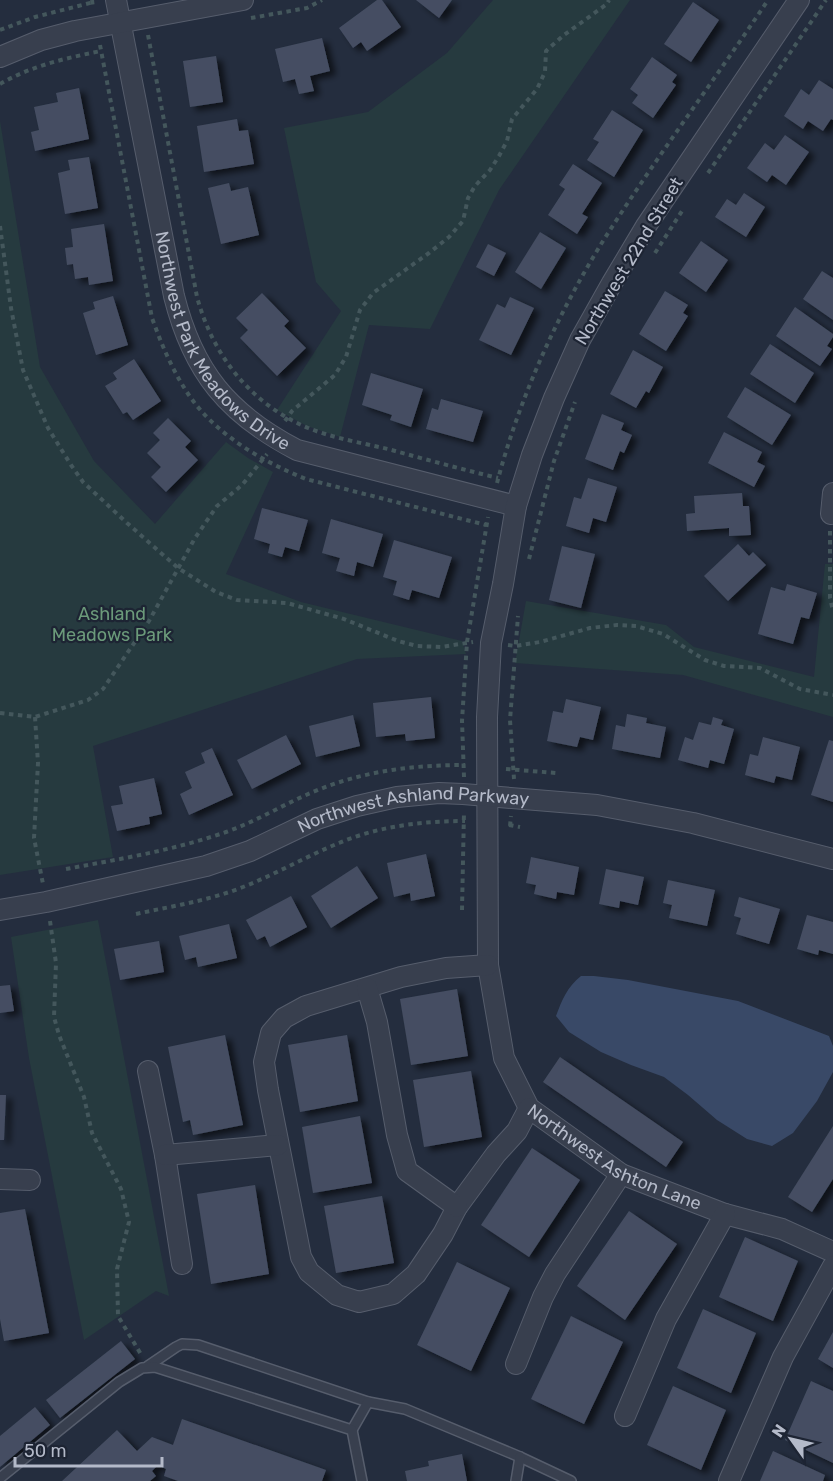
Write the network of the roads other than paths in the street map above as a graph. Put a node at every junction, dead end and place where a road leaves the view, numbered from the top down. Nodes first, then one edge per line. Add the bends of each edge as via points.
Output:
1 (116, 0) edge
2 (243, 0) edge
3 (799, 0) edge
4 (120, 23) junction
5 (0, 57) edge
6 (833, 493) edge
7 (516, 506) junction
8 (831, 514) road end
9 (487, 796) junction
10 (833, 859) edge
11 (0, 910) edge
12 (488, 965) junction
13 (367, 988) junction
14 (148, 1071) dead end
15 (529, 1108) junction
16 (278, 1144) junction
17 (165, 1155) junction
18 (621, 1174) junction
19 (0, 1179) edge
20 (30, 1180) dead end
21 (457, 1207) junction
22 (725, 1215) junction
23 (833, 1252) edge
24 (182, 1264) dead end
25 (833, 1266) edge
26 (516, 1364) dead end
27 (148, 1366) junction
28 (368, 1401) junction
29 (625, 1416) dead end
30 (352, 1430) junction
31 (520, 1456) junction
32 (0, 1478) edge
33 (362, 1481) edge
34 (516, 1481) edge
35 (571, 1481) edge
36 (729, 1481) edge

1 - 4 street, Northwest Park Meadows Drive
2 - 4 street
3 - 7 street, Northwest 22nd Street via 646,226 601,302 554,399
4 - 5 street via 41,40
4 - 7 street, Northwest Park Meadows Drive via 182,327 208,378 229,404 297,450
6 - 8 street
7 - 9 street, Northwest 22nd Street via 491,643
9 - 10 street, Northwest Ashland Parkway via 597,805 693,823
9 - 11 street, Northwest Ashland Parkway via 438,793 367,804 318,819 250,851 206,866
9 - 12 street, Northwest Ashton Lane
12 - 13 street via 446,968
12 - 15 street, Northwest Ashton Lane via 504,1058
13 - 16 street via 306,1006 284,1018 271,1033 264,1062
13 - 21 street via 407,1171
14 - 17 street
15 - 18 street, Northwest Ashton Lane
15 - 21 street via 517,1131
16 - 17 street
16 - 21 street via 301,1257 309,1272 337,1295 359,1302 393,1294 416,1274
17 - 24 street
18 - 22 street, Northwest Ashton Lane
18 - 26 street via 555,1274
19 - 20 street
22 - 23 street, Northwest Ashton Lane via 782,1229
22 - 29 street via 666,1318
25 - 36 street via 783,1357
27 - 28 lane via 182,1344 198,1345
27 - 30 lane
27 - 32 lane via 119,1382
28 - 30 lane
28 - 31 lane via 405,1409
30 - 33 lane
31 - 34 lane
31 - 35 lane

